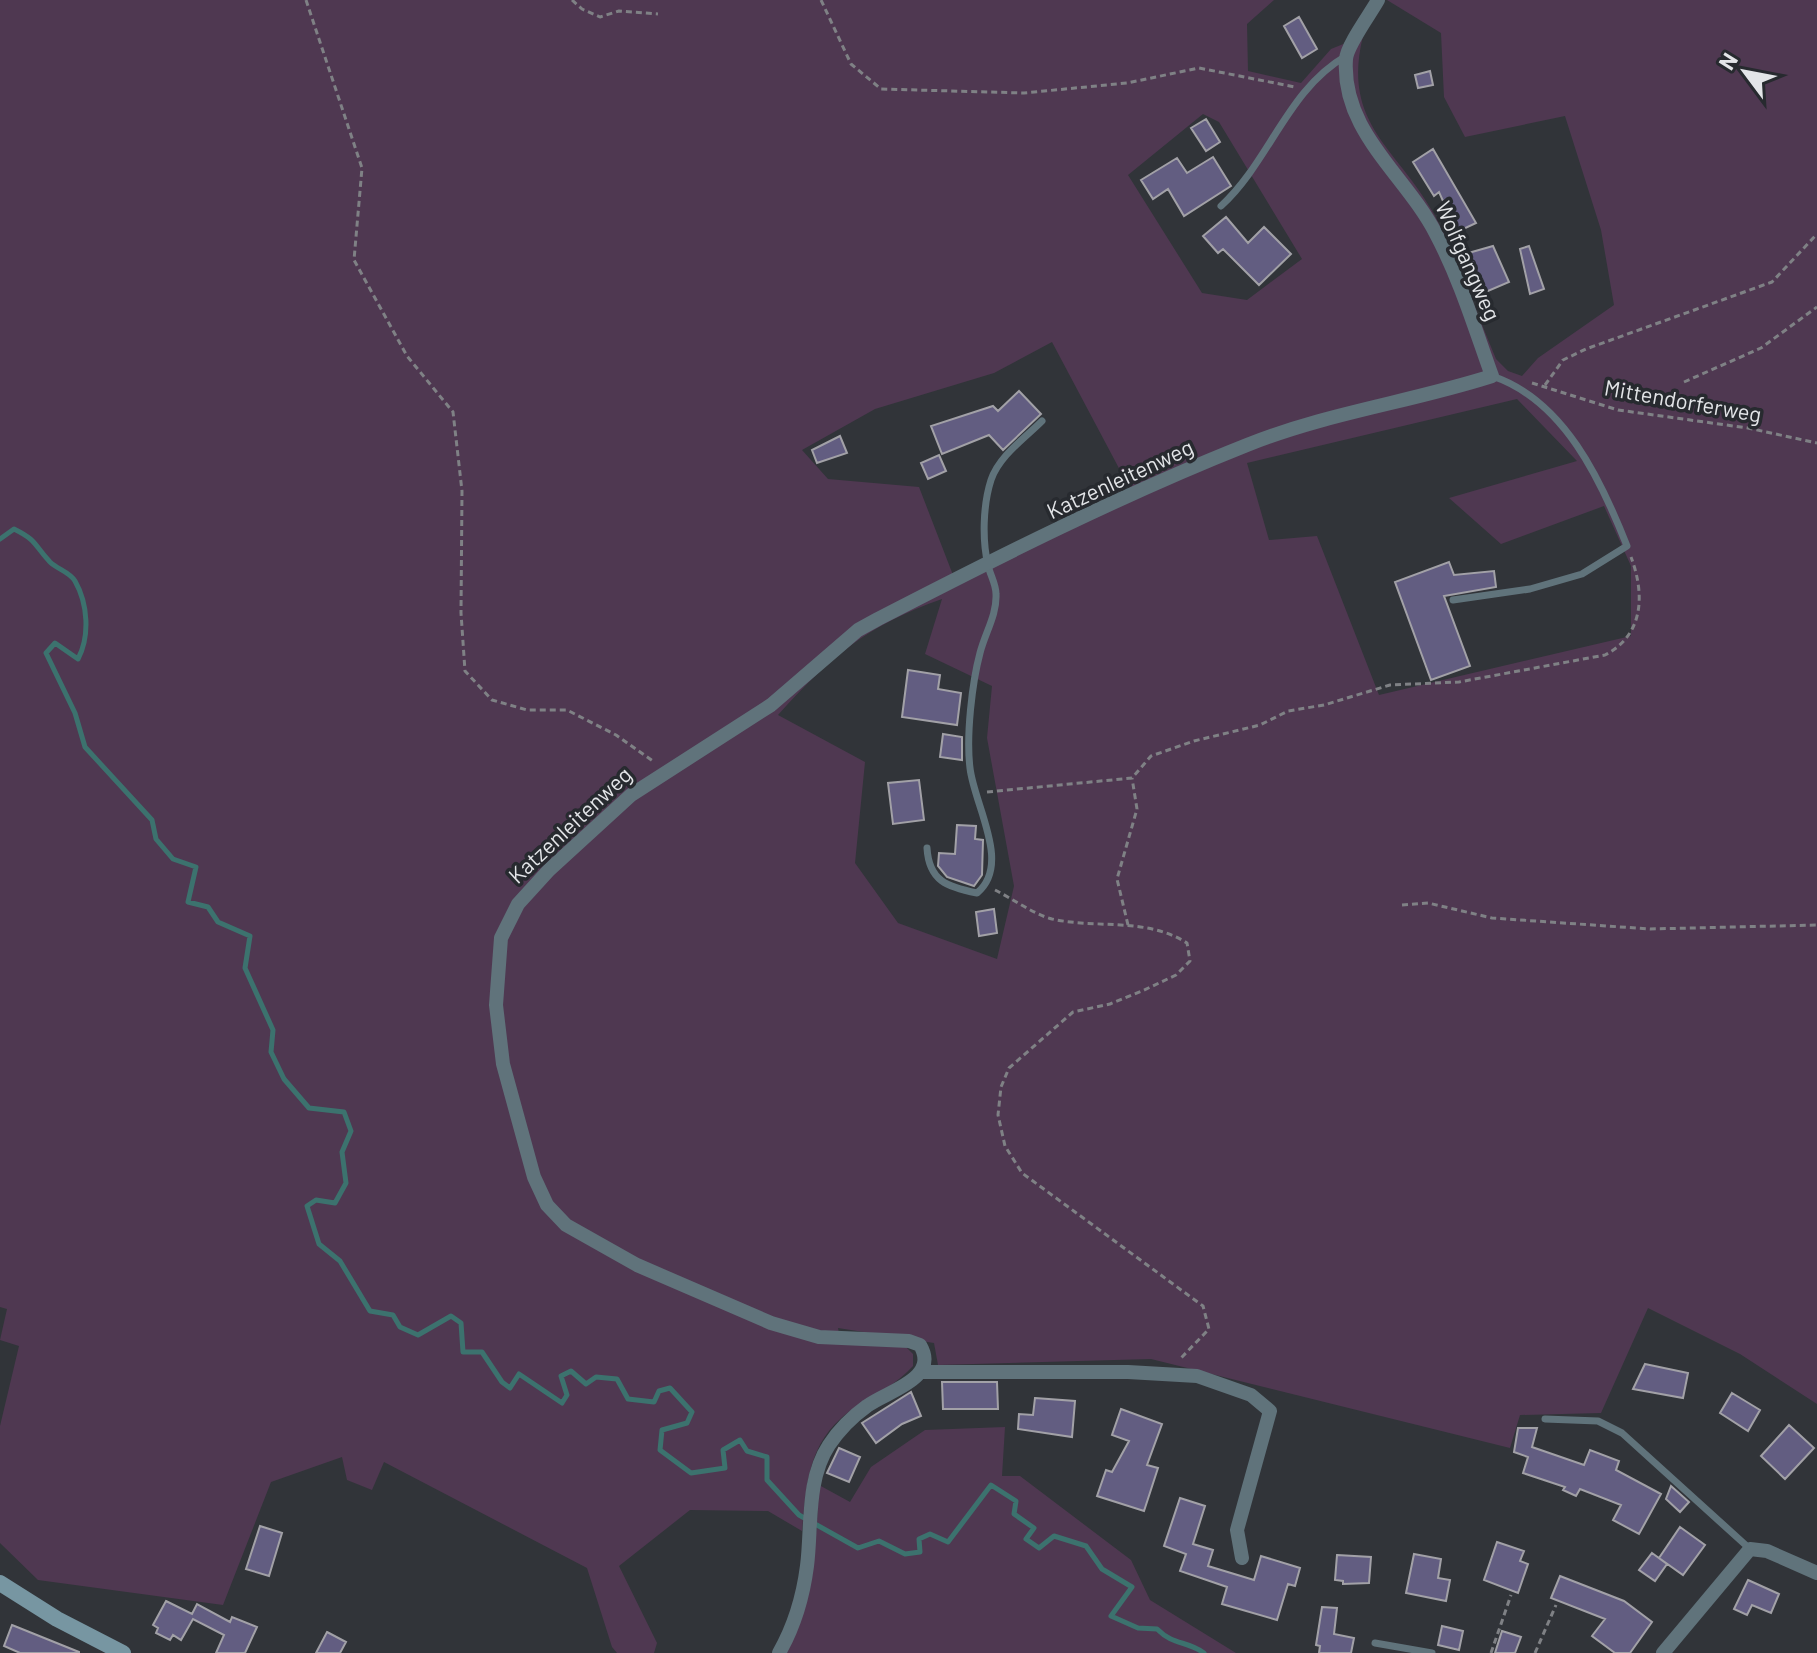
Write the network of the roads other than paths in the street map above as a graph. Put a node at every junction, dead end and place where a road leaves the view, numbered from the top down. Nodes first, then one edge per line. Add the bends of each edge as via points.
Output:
1 (1378, 0) edge
2 (1346, 56) junction
3 (1221, 206) dead end
4 (1492, 376) junction
5 (1042, 421) dead end
6 (988, 565) junction
7 (1453, 600) dead end
8 (927, 848) dead end
9 (920, 1372) junction
10 (1545, 1419) dead end
11 (1750, 1549) junction
12 (1242, 1558) dead end
13 (1817, 1573) edge
14 (0, 1583) edge
15 (1375, 1643) dead end
16 (123, 1653) edge
17 (779, 1653) edge
18 (1432, 1653) edge
19 (1663, 1653) edge

1 - 2 street
2 - 3 lane via 1304,88 1252,174
2 - 4 street, Wolfgangweg via 1362,132 1436,233
4 - 6 street, Katzenleitenweg via 1366,407 1248,445
4 - 7 lane via 1518,385 1576,445 1607,497 1627,546 1582,574 1519,591
5 - 6 lane via 1007,455 991,481 985,523
6 - 8 lane via 996,594 980,653 968,747 993,866 986,885 977,893 934,878
6 - 9 street, Katzenleitenweg via 858,630 771,705 608,815 518,904 501,938 496,972 503,1064 541,1194 566,1225 599,1247 771,1323 819,1337 915,1342 925,1354
9 - 12 street via 1197,1376 1251,1395 1270,1411 1237,1530
9 - 17 street via 866,1406 834,1439 819,1467 801,1604
10 - 11 lane via 1598,1421 1615,1428
11 - 13 street
11 - 19 street
14 - 16 street
15 - 18 lane

